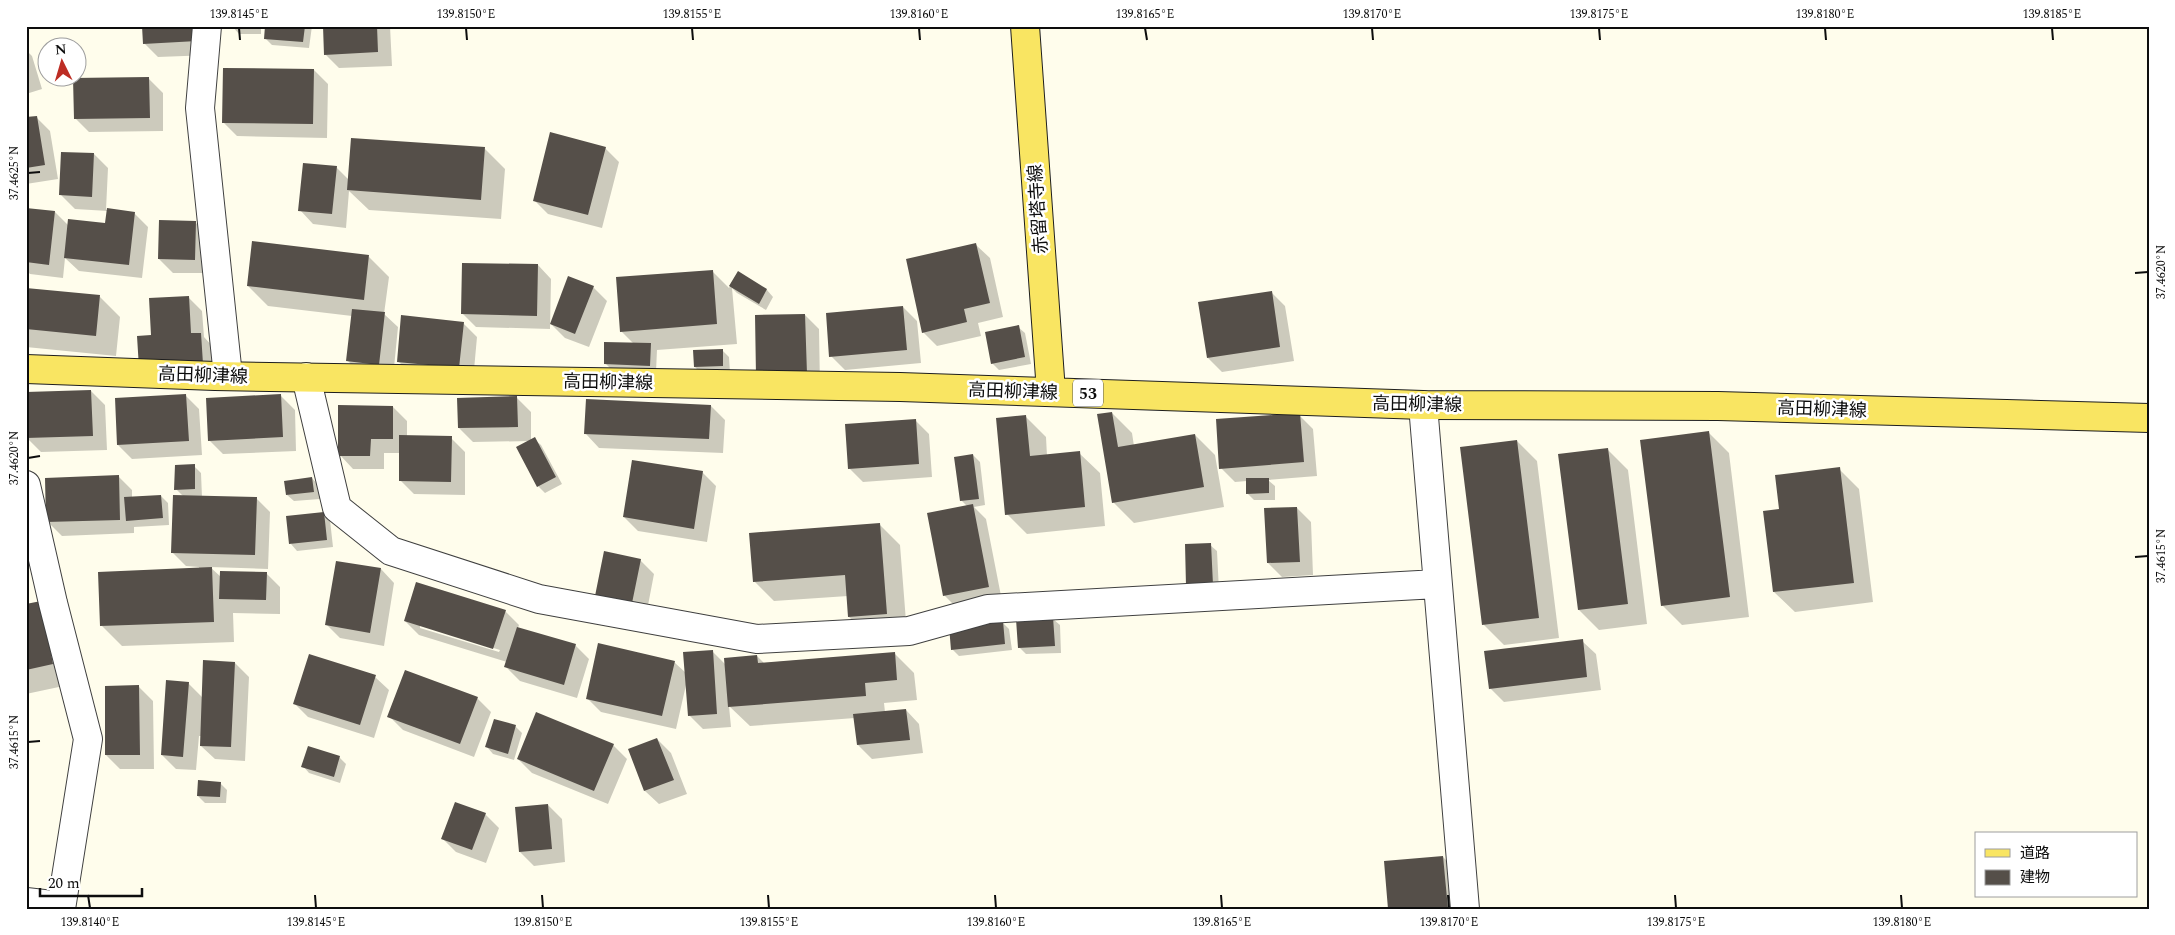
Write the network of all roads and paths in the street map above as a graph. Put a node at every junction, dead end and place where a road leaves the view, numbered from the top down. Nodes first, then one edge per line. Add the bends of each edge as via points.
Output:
1 (208, 26) edge
2 (1025, 26) edge
3 (26, 369) edge
4 (228, 376) junction
5 (306, 377) junction
6 (1051, 392) junction
7 (1423, 405) junction
8 (2149, 418) edge
9 (26, 485) edge
10 (1437, 584) junction
11 (26, 902) edge
12 (61, 907) edge
13 (1465, 909) edge

1 - 4 street via 200,108
2 - 6 main road, 赤留塔寺線
3 - 4 main road, 高田柳津線 / 53
4 - 5 main road, 高田柳津線 / 53
5 - 6 main road, 高田柳津線 / 53
5 - 10 street via 337,508 391,551 548,601 757,639 909,630 988,609
6 - 7 main road, 高田柳津線 / 53
7 - 8 main road, 高田柳津線 / 53 via 1718,406
7 - 10 street
9 - 12 street via 88,739
10 - 13 street
11 - 12 street

